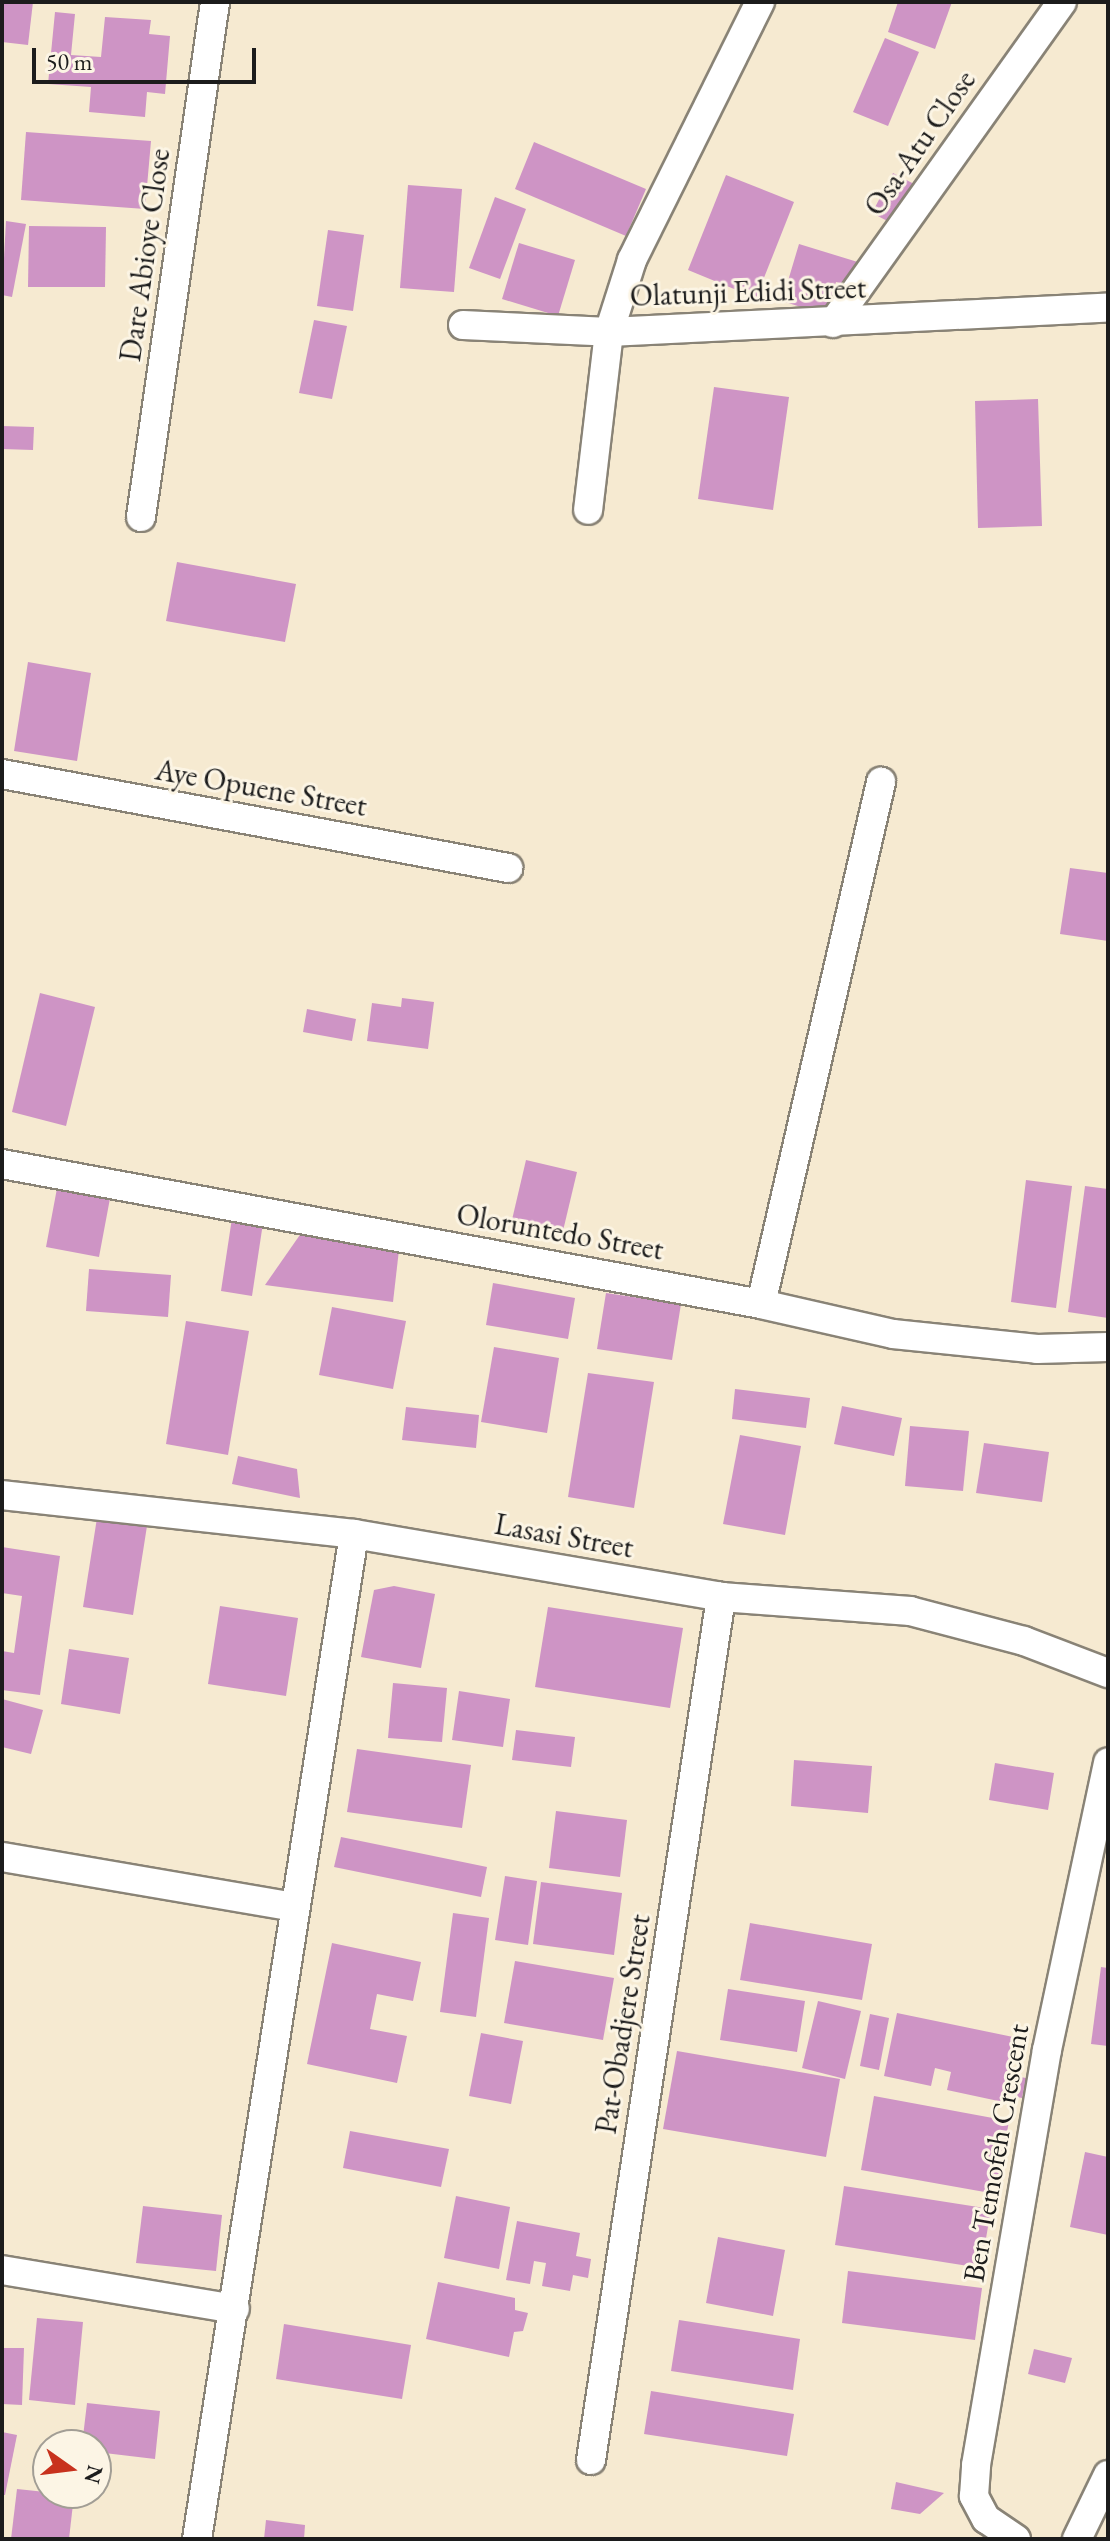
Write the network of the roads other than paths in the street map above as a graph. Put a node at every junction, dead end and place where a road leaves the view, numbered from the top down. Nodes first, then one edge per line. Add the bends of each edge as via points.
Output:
1 (215, 2) edge
2 (760, 2) edge
3 (1062, 2) edge
4 (1108, 308) edge
5 (833, 323) junction
6 (463, 325) dead end
7 (609, 332) junction
8 (588, 510) dead end
9 (141, 517) dead end
10 (2, 774) edge
11 (881, 782) dead end
12 (508, 868) dead end
13 (2, 1164) edge
14 (761, 1304) junction
15 (1108, 1347) edge
16 (2, 1495) edge
17 (354, 1534) junction
18 (721, 1597) junction
19 (1108, 1673) edge
20 (1108, 1762) edge
21 (2, 1857) edge
22 (294, 1907) junction
23 (2, 2270) edge
24 (235, 2309) junction
25 (591, 2460) dead end
26 (1108, 2475) edge
27 (197, 2539) edge
28 (1016, 2539) edge
29 (1077, 2539) edge

1 - 9 street, Dare Abioye Close
2 - 7 street, Olatunji Edidi Street via 632,260
3 - 5 street, Osa-Atu Close
4 - 5 street, Olatunji Edidi Street
5 - 7 street, Olatunji Edidi Street
6 - 7 street
7 - 8 street
10 - 12 street, Aye Opuene Street
11 - 14 street
13 - 14 street, Oloruntedo Street
14 - 15 street, Oloruntedo Street via 893,1334 1037,1349
16 - 17 street, Lasasi Street
17 - 18 street, Lasasi Street
17 - 22 street
18 - 19 street, Lasasi Street via 910,1611 1024,1641
18 - 25 street, Pat-Obadjere Street
20 - 28 street, Ben Temofeh Crescent via 1047,2050 976,2465 974,2496 986,2519
21 - 22 street
22 - 24 street
23 - 24 street
24 - 27 street
26 - 29 street

